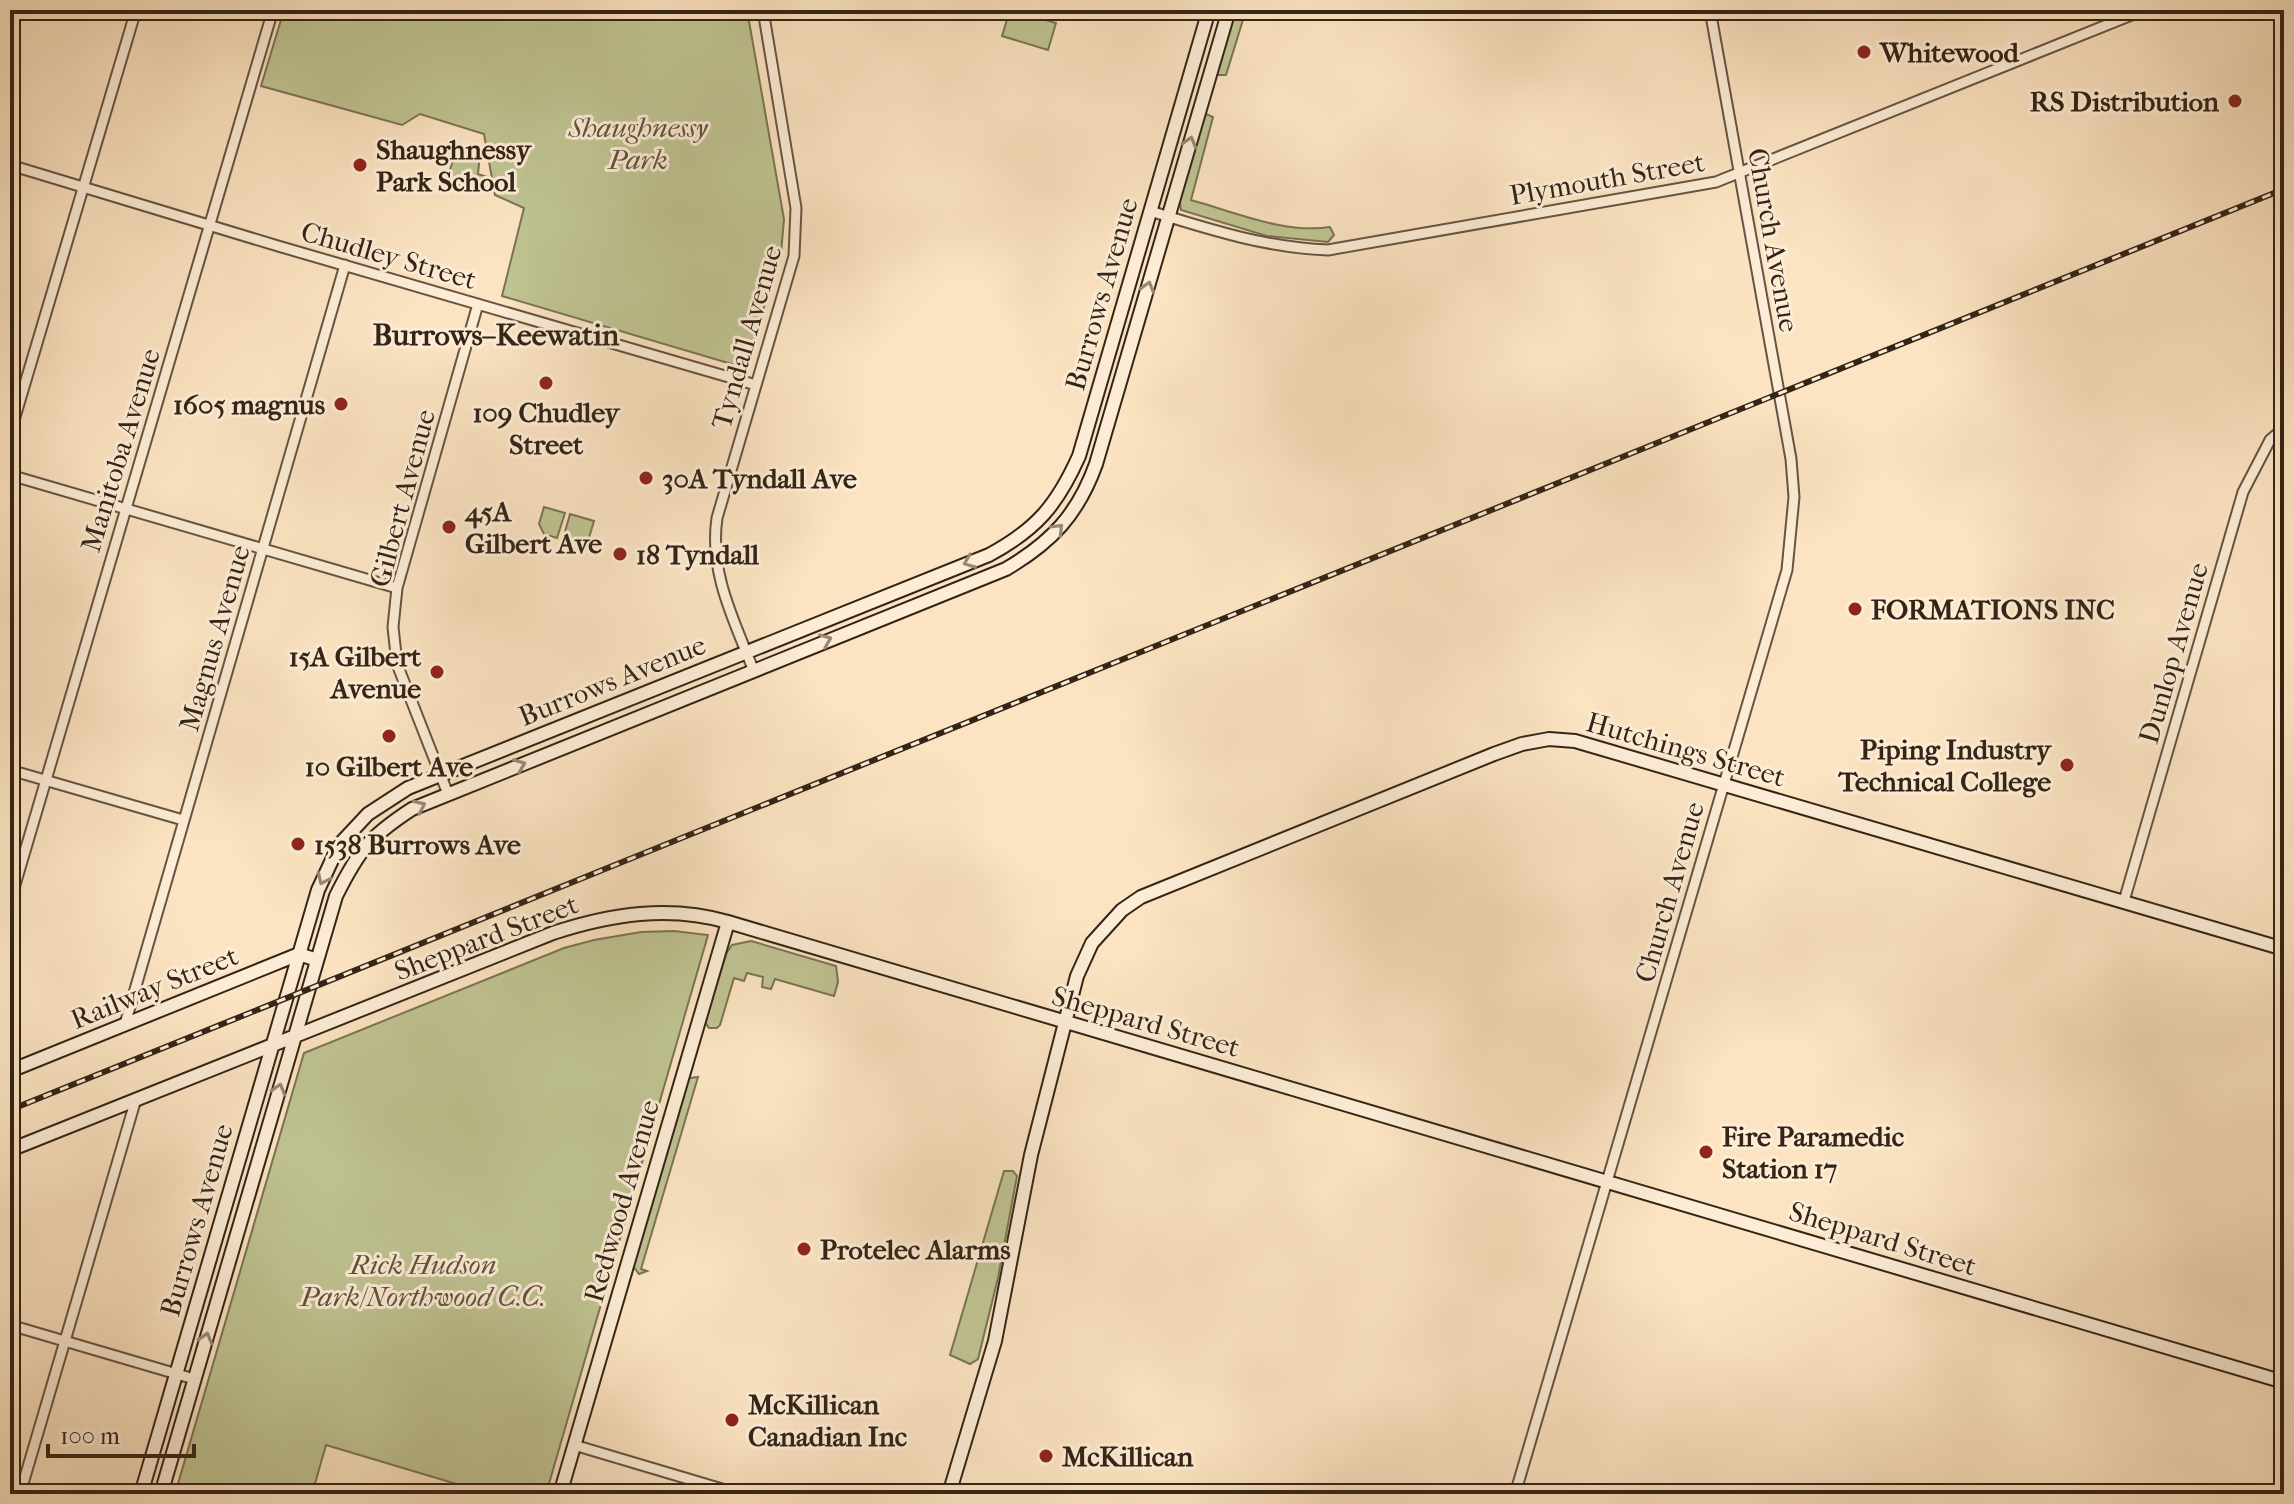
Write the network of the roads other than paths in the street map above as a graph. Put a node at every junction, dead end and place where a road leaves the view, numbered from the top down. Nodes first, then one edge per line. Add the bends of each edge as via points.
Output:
1 (136, 10) edge
2 (273, 10) edge
3 (763, 10) edge
4 (1209, 10) edge
5 (1229, 10) edge
6 (1710, 10) edge
7 (2105, 10) edge
8 (2144, 10) edge
9 (2111, 23) junction
10 (10, 165) edge
11 (1739, 173) junction
12 (83, 186) junction
13 (1150, 211) junction
14 (1168, 217) junction
15 (210, 226) junction
16 (345, 265) junction
17 (478, 304) junction
18 (756, 385) junction
19 (2284, 428) edge
20 (10, 434) edge
21 (10, 475) edge
22 (125, 509) junction
23 (263, 549) junction
24 (397, 588) junction
25 (747, 652) junction
26 (753, 669) junction
27 (10, 770) edge
28 (440, 775) junction
29 (47, 780) junction
30 (1724, 784) junction
31 (448, 794) junction
32 (183, 820) junction
33 (2124, 901) junction
34 (10, 902) edge
35 (728, 922) junction
36 (2284, 949) edge
37 (299, 954) junction
38 (317, 960) junction
39 (1064, 1023) junction
40 (125, 1024) junction
41 (294, 1037) junction
42 (273, 1044) junction
43 (10, 1071) edge
44 (136, 1099) junction
45 (10, 1150) edge
46 (1607, 1181) junction
47 (10, 1325) edge
48 (65, 1341) junction
49 (176, 1374) junction
50 (194, 1379) junction
51 (2284, 1382) edge
52 (574, 1445) junction
53 (20, 1494) edge
54 (141, 1494) edge
55 (161, 1494) edge
56 (560, 1494) edge
57 (739, 1494) edge
58 (949, 1494) edge
59 (1515, 1494) edge

1 - 12 street
2 - 15 street, Manitoba Avenue
3 - 18 street, Tyndall Avenue via 797,222 794,256
4 - 13 street, Burrows Avenue
14 -> 5 street, Burrows Avenue
6 - 11 street, Church Avenue
7 - 9 street
8 - 9 street, Plymouth Street
9 - 11 street, Plymouth Street
10 - 12 street, Chudley Street
11 - 14 street, Plymouth Street via 1716,182 1328,250 1279,246
11 - 30 street, Church Avenue via 1794,497 1787,570
12 - 15 street, Chudley Street
12 - 20 street
13 - 14 street, Plymouth Street
13 -> 25 street, Burrows Avenue via 1079,456 1043,517 989,555
26 -> 14 street, Burrows Avenue via 1006,569 1057,531 1075,511 1096,464
15 - 16 street, Chudley Street
15 - 22 street, Manitoba Avenue
16 - 17 street, Chudley Street
16 - 23 street, Magnus Avenue
17 - 18 street, Chudley Street
17 - 24 street, Gilbert Avenue
18 - 25 street, Tyndall Avenue via 714,545 722,589
19 - 33 street, Dunlop Avenue via 2270,440 2243,492
21 - 22 street
22 - 23 street
22 - 29 street, Manitoba Avenue
23 - 24 street
23 - 32 street, Magnus Avenue
24 - 28 street, Gilbert Avenue via 397,664
25 - 26 street, Tyndall Avenue
25 - 28 street, Burrows Avenue
31 -> 26 street, Burrows Avenue
27 - 29 street
28 - 31 street, Gilbert Avenue
28 -> 37 street, Burrows Avenue via 368,814 339,845 318,890
29 - 32 street
29 - 34 street, Manitoba Avenue
30 - 33 street, Hutchings Street
30 - 39 street, Hutchings Street via 1575,741 1549,739 1494,754 1141,897 1092,943
30 - 46 street, Church Avenue
38 -> 31 street, Burrows Avenue via 336,896 356,856 382,829
32 - 40 street, Magnus Avenue
33 - 36 street, Hutchings Street
35 - 39 street, Sheppard Street
35 - 41 street, Sheppard Street via 678,912 579,924
35 - 52 street, Redwood Avenue
37 - 38 street
37 - 40 street, Railway Street
37 - 42 street, Burrows Avenue
38 - 41 street, Burrows Avenue
39 - 46 street, Sheppard Street
39 - 58 street, Hutchings Street via 1031,1155 995,1341
40 - 43 street, Railway Street
41 - 42 street, Sheppard Street
50 -> 41 street, Burrows Avenue
42 - 44 street, Sheppard Street
42 - 49 street, Burrows Avenue
44 - 45 street, Sheppard Street
44 - 48 street
46 - 51 street, Sheppard Street
46 - 59 street, Church Avenue
47 - 48 street
48 - 49 street
48 - 53 street
49 - 50 street
49 - 54 street, Burrows Avenue
50 - 55 street, Burrows Avenue
52 - 56 street, Redwood Avenue
52 - 57 street

